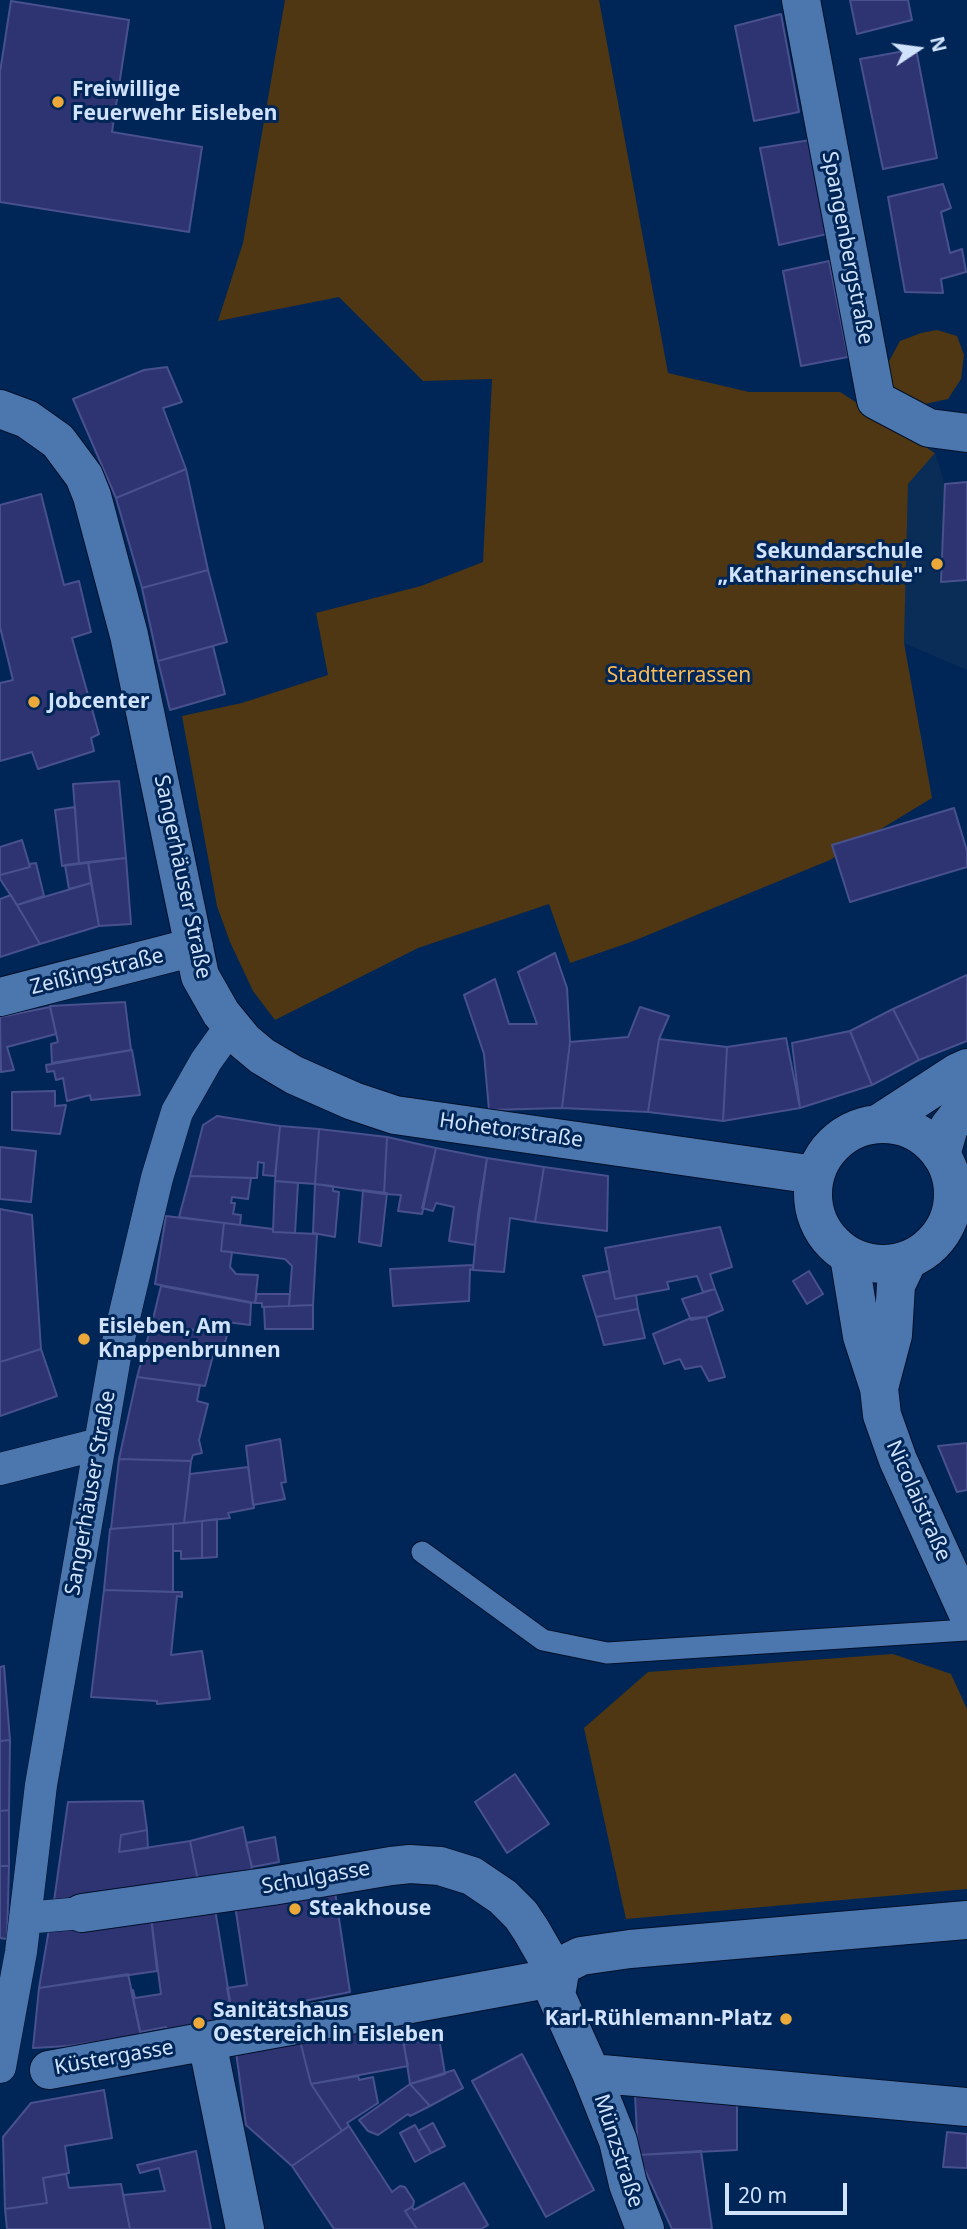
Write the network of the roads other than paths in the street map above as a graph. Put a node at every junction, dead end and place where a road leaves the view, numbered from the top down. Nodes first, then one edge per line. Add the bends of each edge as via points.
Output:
1 (801, 0) edge
2 (0, 410) edge
3 (967, 433) edge
4 (194, 947) junction
5 (0, 996) edge
6 (231, 1026) junction
7 (967, 1068) edge
8 (967, 1104) edge
9 (878, 1124) junction
10 (942, 1155) junction
11 (815, 1175) junction
12 (958, 1219) edge
13 (849, 1256) junction
14 (908, 1260) junction
15 (879, 1388) junction
16 (99, 1444) junction
17 (0, 1469) edge
18 (422, 1552) dead end
19 (967, 1612) edge
20 (967, 1630) edge
21 (82, 1913) joint
22 (25, 1918) junction
23 (967, 1920) edge
24 (10, 1951) edge
25 (558, 1978) junction
26 (207, 2042) junction
27 (0, 2068) edge
28 (49, 2070) joint
29 (592, 2073) junction
30 (967, 2107) edge
31 (245, 2229) edge
32 (645, 2229) edge

1 - 3 street, Spangenbergstraße via 876,400 929,428
2 - 4 street, Sangerhäuser Straße via 27,419 58,441 84,476 92,496 130,635
4 - 5 street, Zeißingstraße
4 - 6 street, Sangerhäuser Straße via 205,986
6 - 11 street, Hohetorstraße via 262,1056 294,1075 395,1115
6 - 16 street, Sangerhäuser Straße via 177,1112 116,1351
7 - 9 street
8 - 10 street via 949,1127
9 - 10 street via 914,1130
9 - 11 street via 860,1127 838,1140 821,1159
10 - 12 street
11 - 13 street via 812,1194 818,1222 834,1245
12 - 14 street
13 - 14 street via 878,1265
13 - 15 street, Nicolaistraße via 862,1336
14 - 15 street, Nicolaistraße via 896,1285 893,1335
15 - 19 street, Nicolaistraße via 882,1415 898,1460
16 - 17 street
16 - 22 street, Sangerhäuser Straße via 41,1784
18 - 20 lane via 543,1640 607,1653
21 - 22 street, Schulgasse
21 - 25 street, Schulgasse via 391,1866 433,1865 472,1876 503,1896 521,1915
22 - 24 street, Sangerhäuser Straße
23 - 25 street via 581,1956 565,1964
24 - 27 street, Sangerhäuser Straße
25 - 26 street, Küstergasse
25 - 29 street via 556,1995
26 - 28 street, Küstergasse
26 - 31 street
27 - 28 street, Küstergasse
29 - 30 street
29 - 32 street, Münzstraße

